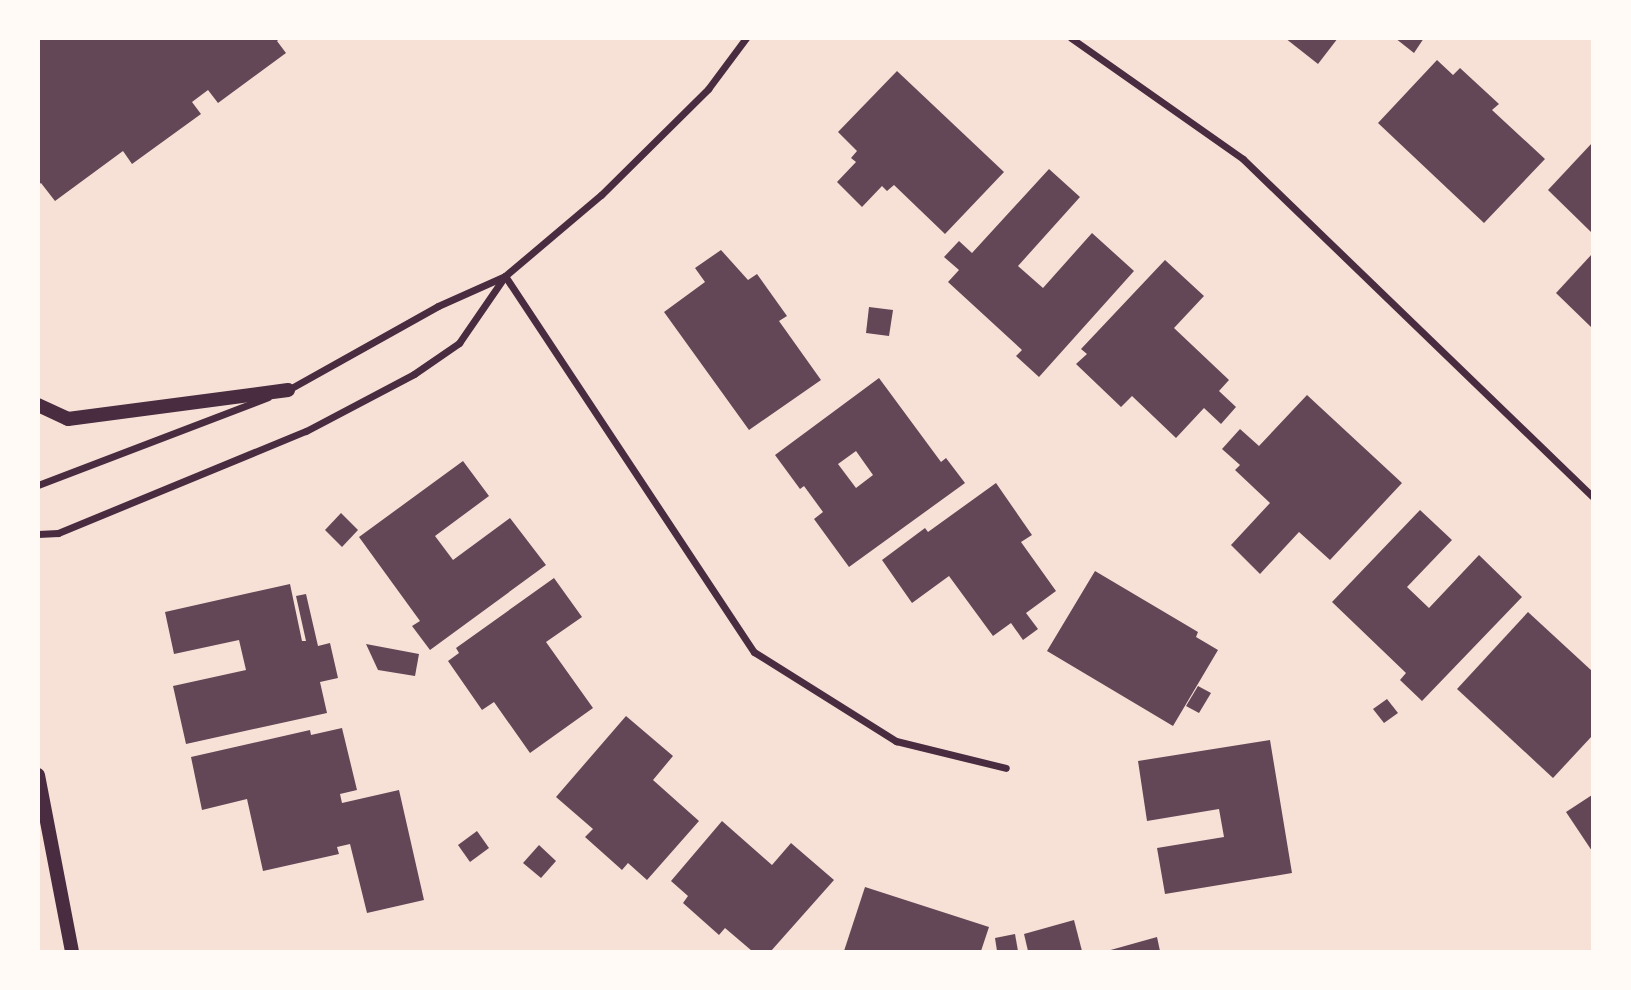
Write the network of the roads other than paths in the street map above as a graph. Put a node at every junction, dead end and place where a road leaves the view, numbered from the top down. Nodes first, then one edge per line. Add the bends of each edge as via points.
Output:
1 (746, 38) edge
2 (1071, 38) edge
3 (505, 276) junction
4 (288, 390) junction
5 (38, 405) edge
6 (38, 485) edge
7 (1592, 496) edge
8 (38, 534) edge
9 (1006, 768) dead end
10 (38, 775) edge
11 (72, 951) edge

1 - 3 street via 699,98 601,195
2 - 7 street via 1243,159
3 - 4 street via 438,306
3 - 8 street via 459,343 414,374 306,431 58,533
3 - 9 street via 754,652 896,741
4 - 5 main road via 68,419
4 - 6 street
10 - 11 main road

